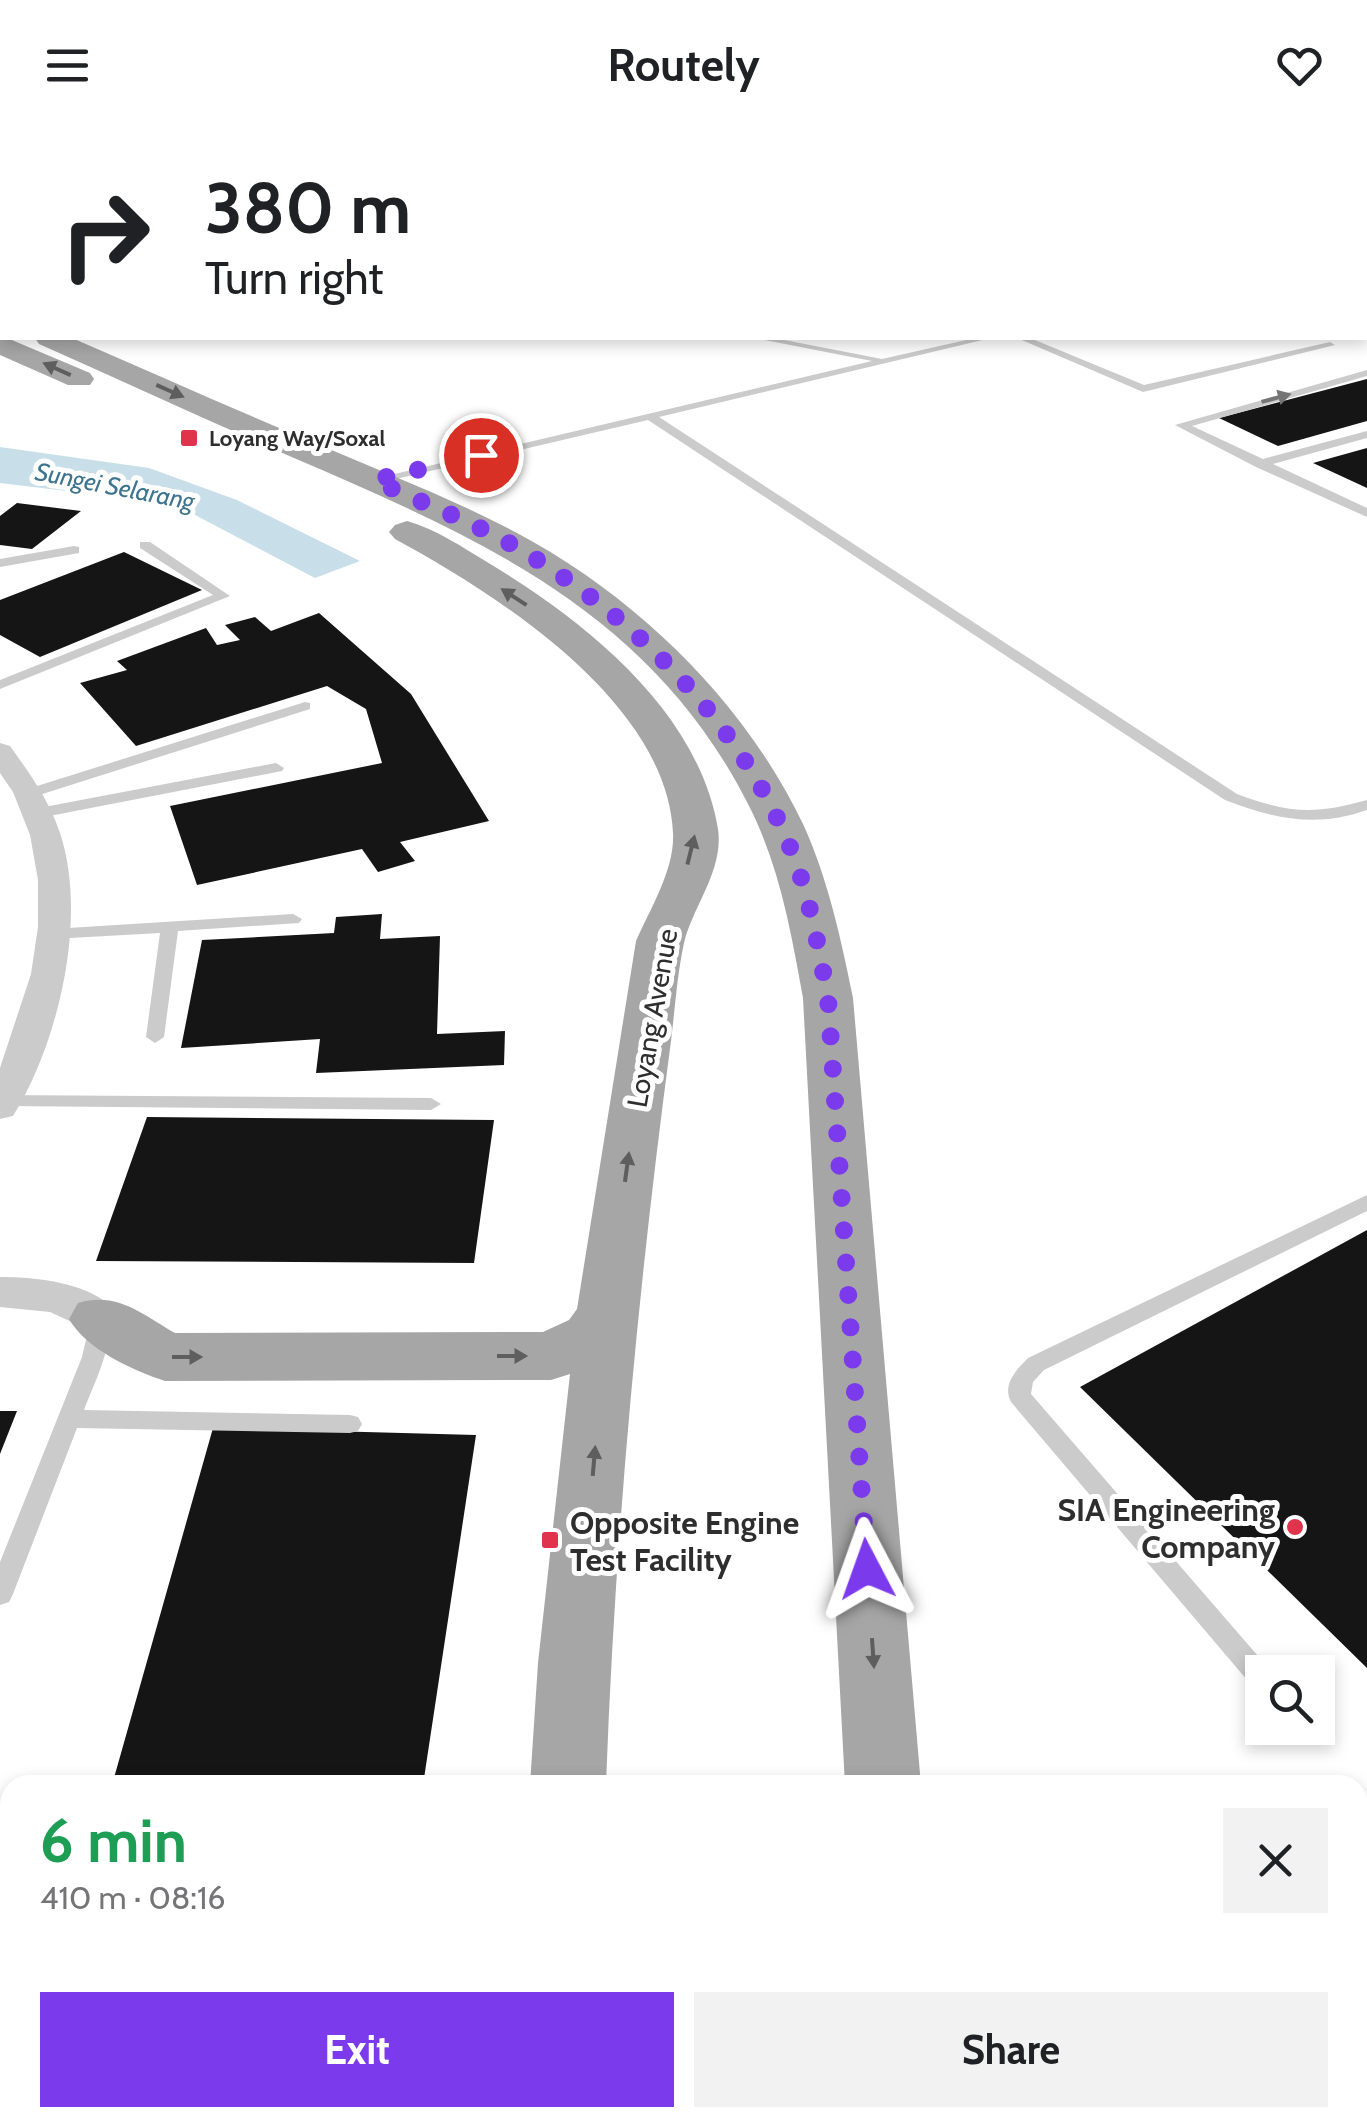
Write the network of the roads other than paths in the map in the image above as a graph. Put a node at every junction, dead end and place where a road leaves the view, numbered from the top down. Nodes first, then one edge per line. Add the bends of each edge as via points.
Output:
1 (54, 340) edge
2 (770, 340) edge
3 (977, 340) edge
4 (1027, 340) edge
5 (0, 344) edge
6 (1330, 344) dead end
7 (889, 360) junction
8 (1367, 373) edge
9 (649, 416) junction
10 (1367, 434) edge
11 (1260, 464) junction
12 (374, 480) junction
13 (1367, 512) edge
14 (146, 546) dead end
15 (74, 550) dead end
16 (0, 563) edge
17 (0, 685) edge
18 (304, 706) dead end
19 (0, 752) edge
20 (276, 768) dead end
21 (33, 804) junction
22 (1367, 805) edge
23 (292, 919) dead end
24 (170, 927) junction
25 (52, 934) junction
26 (155, 1037) dead end
27 (2, 1104) edge
28 (431, 1104) dead end
29 (1367, 1202) edge
30 (0, 1292) edge
31 (608, 1313) junction
32 (100, 1318) junction
33 (69, 1420) junction
34 (350, 1424) dead end
35 (0, 1594) edge
36 (1245, 1659) edge
37 (568, 1775) edge
38 (881, 1775) edge

1 -> 12 main road
2 - 7 lane
3 - 7 lane
4 - 6 lane via 1143,390
31 -> 5 main road, Loyang Avenue via 660,942 696,835 683,778 643,709 552,621 440,548
7 - 9 lane
11 -> 8 lane via 1181,426
9 - 12 lane
9 - 22 lane via 1230,797 1313,820
10 - 11 lane
11 - 13 lane
12 -> 38 main road via 525,552 632,632 710,711 745,759 794,859 828,998
14 - 17 lane via 223,596
15 - 16 lane
18 - 21 lane
19 - 21 street
20 - 21 lane
21 - 25 street via 49,837
23 - 24 lane
24 - 25 lane
24 - 26 lane
25 - 27 street via 46,995
27 - 28 lane
29 - 36 lane via 1036,1364 1022,1378 1019,1396
30 - 32 street via 41,1292
32 -> 31 main road via 164,1357 532,1356 569,1350
37 -> 31 main road, Loyang Avenue
32 - 33 lane
33 - 34 lane
33 - 35 lane

